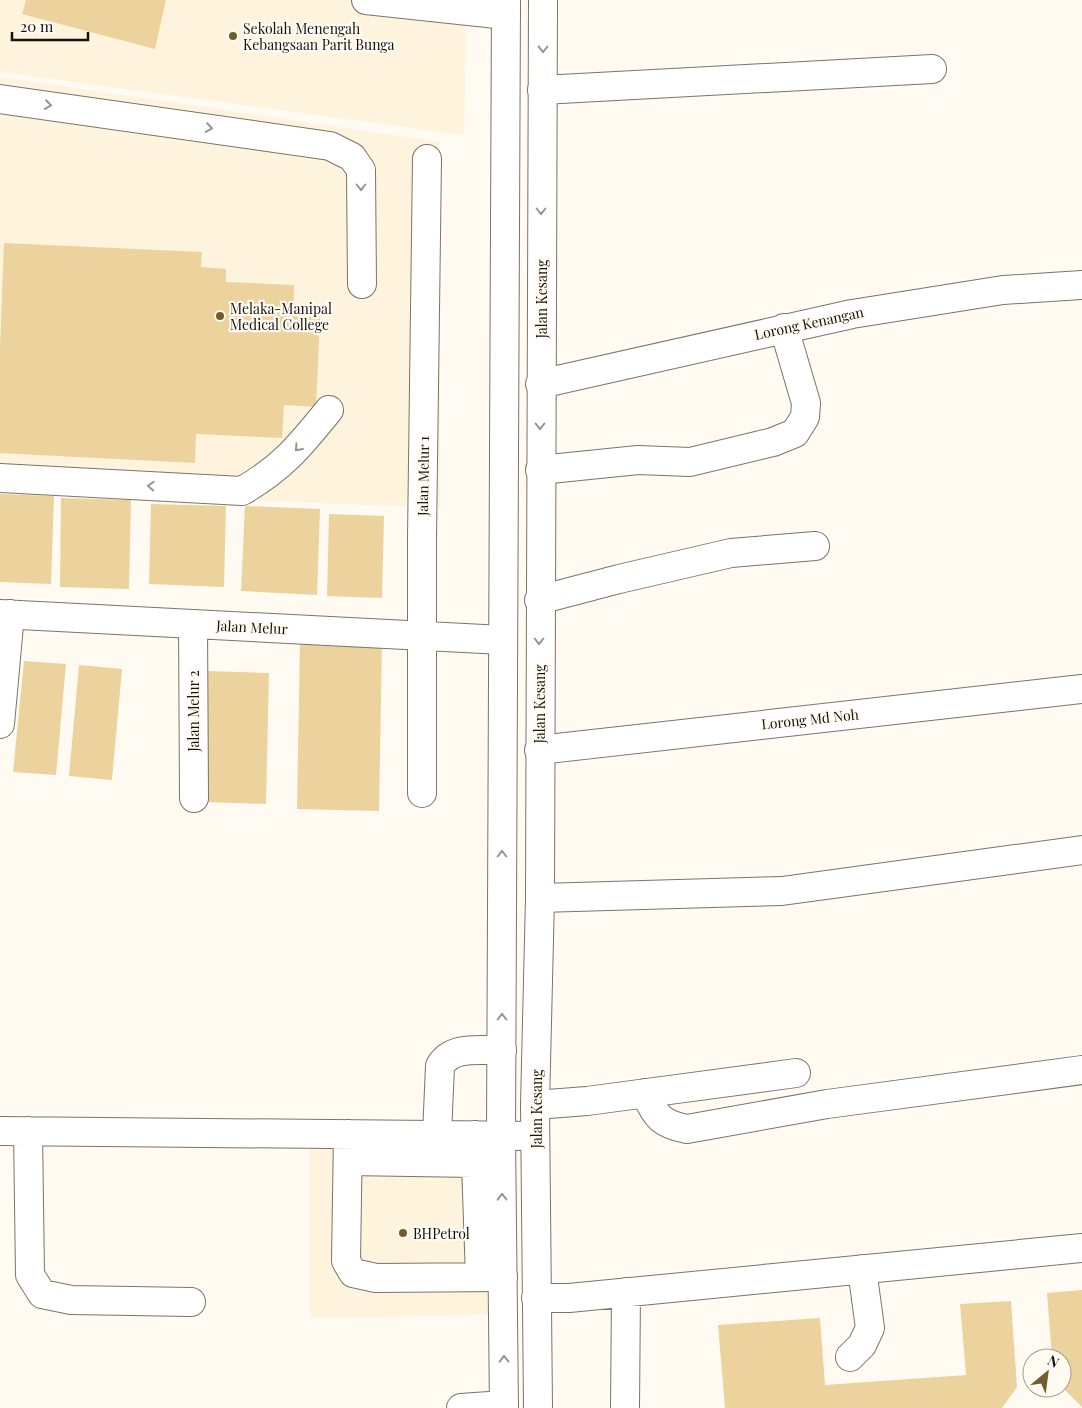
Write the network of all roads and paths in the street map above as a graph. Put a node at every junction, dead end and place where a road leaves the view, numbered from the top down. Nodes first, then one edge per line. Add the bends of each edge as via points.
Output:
1 (366, 0) edge
2 (543, 0) edge
3 (506, 7) edge
4 (932, 69) dead end
5 (542, 90) junction
6 (0, 99) edge
7 (427, 159) dead end
8 (362, 284) dead end
9 (1082, 284) edge
10 (784, 328) junction
11 (540, 384) junction
12 (329, 410) dead end
13 (540, 470) junction
14 (0, 478) edge
15 (815, 546) dead end
16 (540, 600) junction
17 (5, 614) edge
18 (193, 624) junction
19 (423, 636) junction
20 (504, 640) junction
21 (1082, 689) edge
22 (0, 724) edge
23 (539, 750) junction
24 (422, 792) dead end
25 (194, 798) dead end
26 (1082, 850) edge
27 (540, 898) junction
28 (502, 1050) junction
29 (1082, 1070) edge
30 (796, 1073) dead end
31 (645, 1093) junction
32 (546, 1105) junction
33 (0, 1131) edge
34 (28, 1131) junction
35 (348, 1134) junction
36 (437, 1135) junction
37 (475, 1135) junction
38 (501, 1136) junction
39 (535, 1136) junction
40 (348, 1161) junction
41 (475, 1163) junction
42 (1082, 1248) edge
43 (862, 1269) junction
44 (491, 1277) junction
45 (626, 1292) junction
46 (536, 1298) junction
47 (191, 1302) dead end
48 (850, 1357) dead end
49 (504, 1407) edge
50 (461, 1408) edge
51 (538, 1408) edge
52 (626, 1408) edge

1 - 3 street
2 -> 5 street, Jalan Kesang
3 - 20 street
4 - 5 street
5 -> 11 street, Jalan Kesang
6 -> 8 street via 330,146 352,157 361,170
7 - 19 street, Jalan Melur 1
9 - 10 street, Lorong Kenangan via 1003,290
10 - 11 street, Lorong Kenangan
10 - 13 street via 806,402 805,417 795,433 773,442 690,462 638,460
11 -> 13 street, Jalan Kesang
12 -> 14 street via 297,450 269,475 242,491
13 - 16 street, Jalan Kesang
15 - 16 street via 731,553
16 -> 23 street, Jalan Kesang
17 - 18 street, Jalan Melur
17 - 22 street
18 - 19 street, Jalan Melur
18 - 25 street, Jalan Melur 2
19 - 20 street, Jalan Melur
19 - 24 street, Jalan Melur 1
28 -> 20 street
21 - 23 street, Lorong Md Noh
23 - 27 street, Jalan Kesang
26 - 27 street via 782,891
27 - 32 street, Jalan Kesang
28 - 36 street via 454,1051 445,1057 440,1066
28 - 38 street
29 - 31 street via 828,1104 687,1129 670,1126 654,1114
30 - 31 street
31 - 32 street
32 - 39 street, Jalan Kesang
33 - 34 street
34 - 35 street
34 - 47 street via 30,1275 42,1294 71,1300
35 - 36 street
35 - 40 street
36 - 37 street
37 - 38 street
37 - 41 street
38 - 39 street
44 -> 38 street
39 - 46 street, Jalan Kesang
40 - 41 street
40 - 44 street via 346,1261 353,1273 376,1278
41 - 44 street
42 - 43 street
43 - 45 street
43 - 48 street via 870,1328
49 -> 44 street
45 - 46 street
45 - 52 street
46 - 51 street, Jalan Kesang
49 - 50 street

